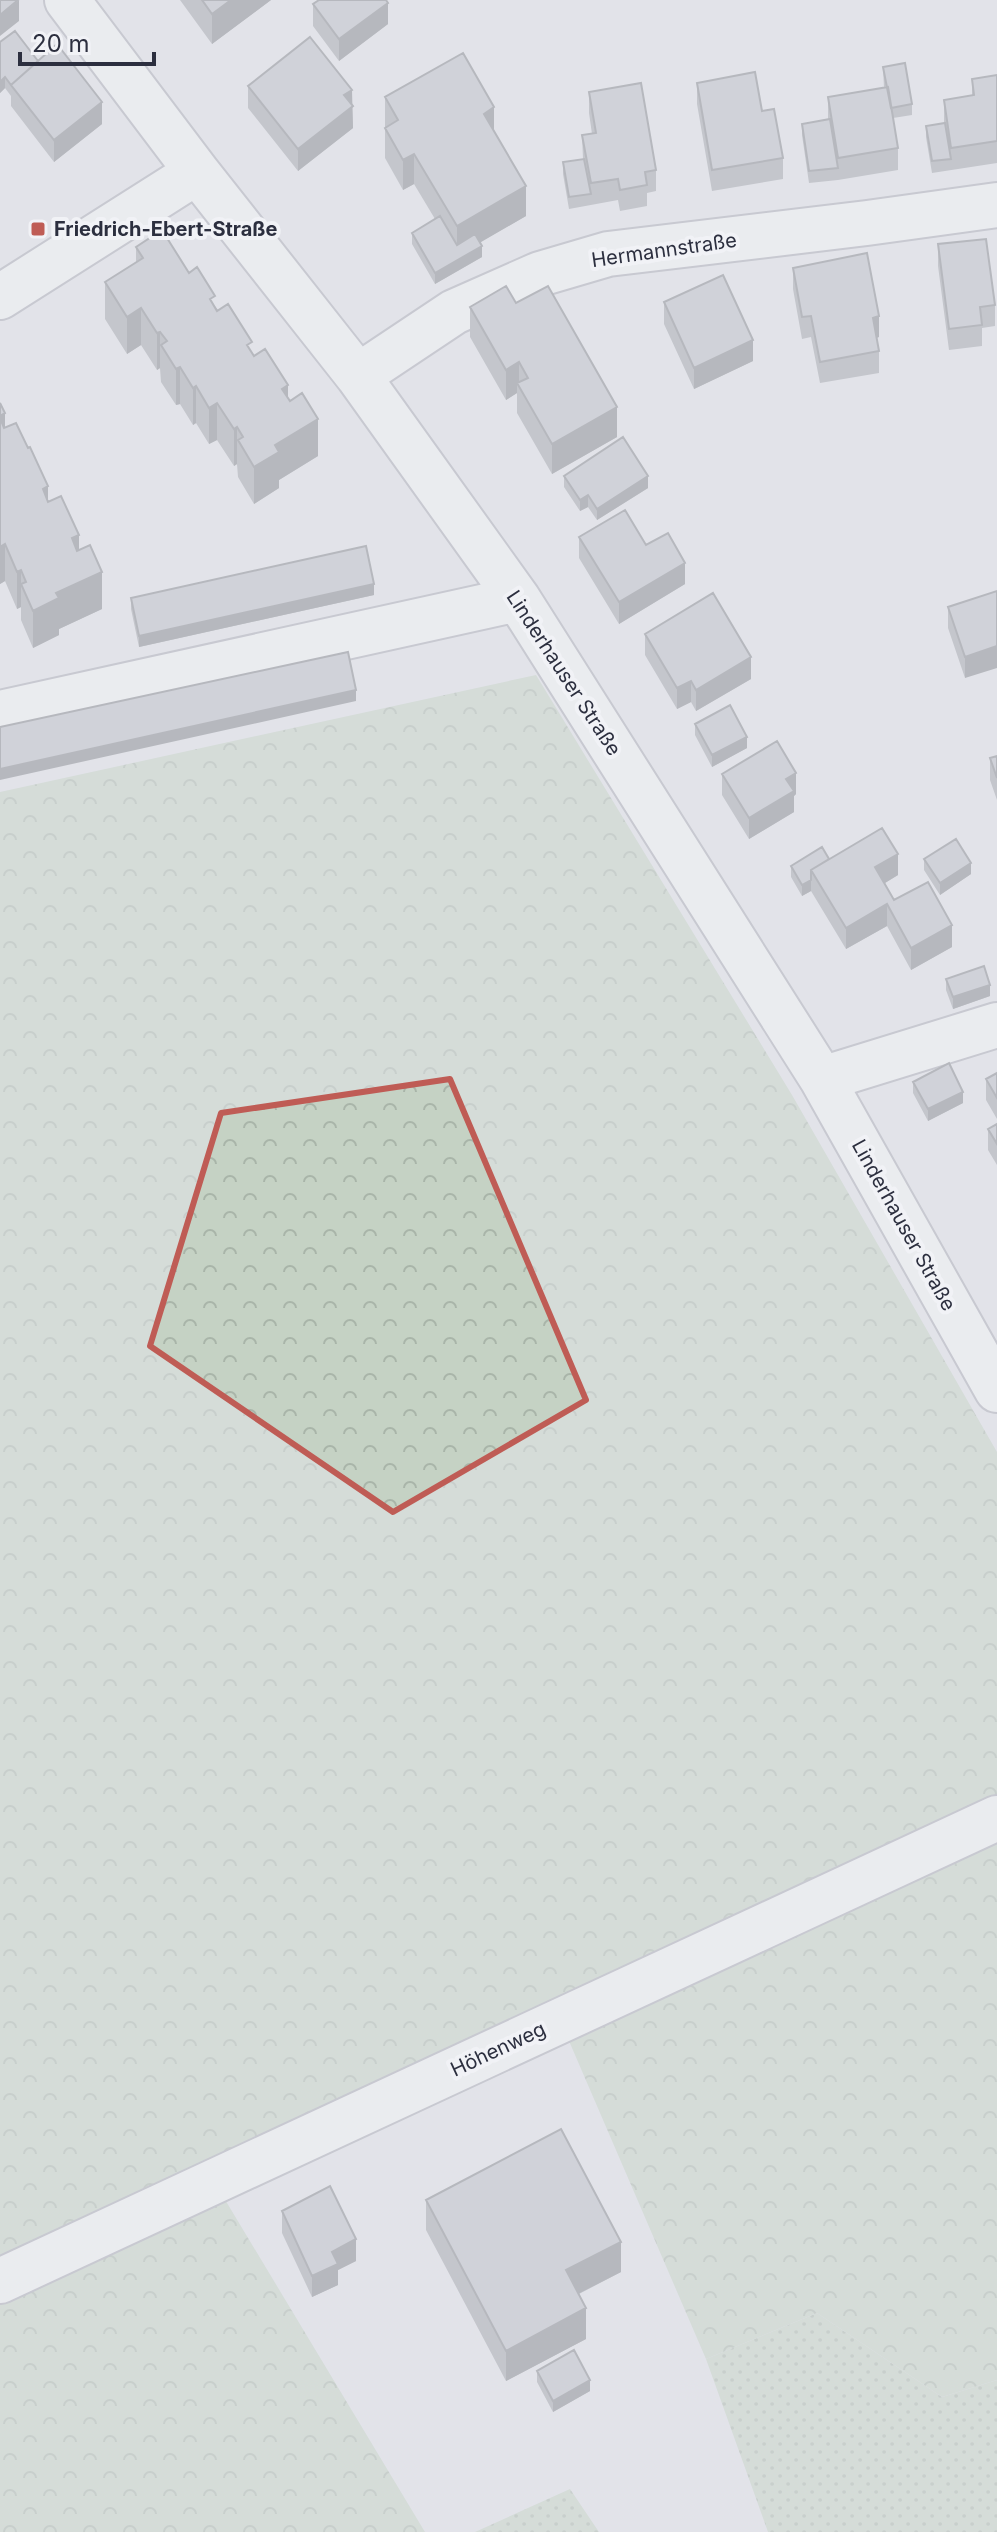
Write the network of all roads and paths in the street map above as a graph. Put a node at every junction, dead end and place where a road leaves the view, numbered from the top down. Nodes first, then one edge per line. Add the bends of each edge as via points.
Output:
1 (67, 0) edge
2 (197, 172) junction
3 (997, 205) edge
4 (0, 297) edge
5 (358, 376) junction
6 (518, 599) junction
7 (0, 713) edge
8 (997, 1025) edge
9 (822, 1079) junction
10 (997, 1390) edge
11 (997, 1818) edge
12 (0, 2281) edge

1 - 2 street, Linderhauser Straße
2 - 4 street
2 - 5 street, Linderhauser Straße
3 - 5 street, Hermannstraße via 608,254 540,274 454,312
5 - 6 street, Linderhauser Straße
6 - 7 street
6 - 9 street, Linderhauser Straße
8 - 9 street
9 - 10 street, Linderhauser Straße
11 - 12 street, Höhenweg

